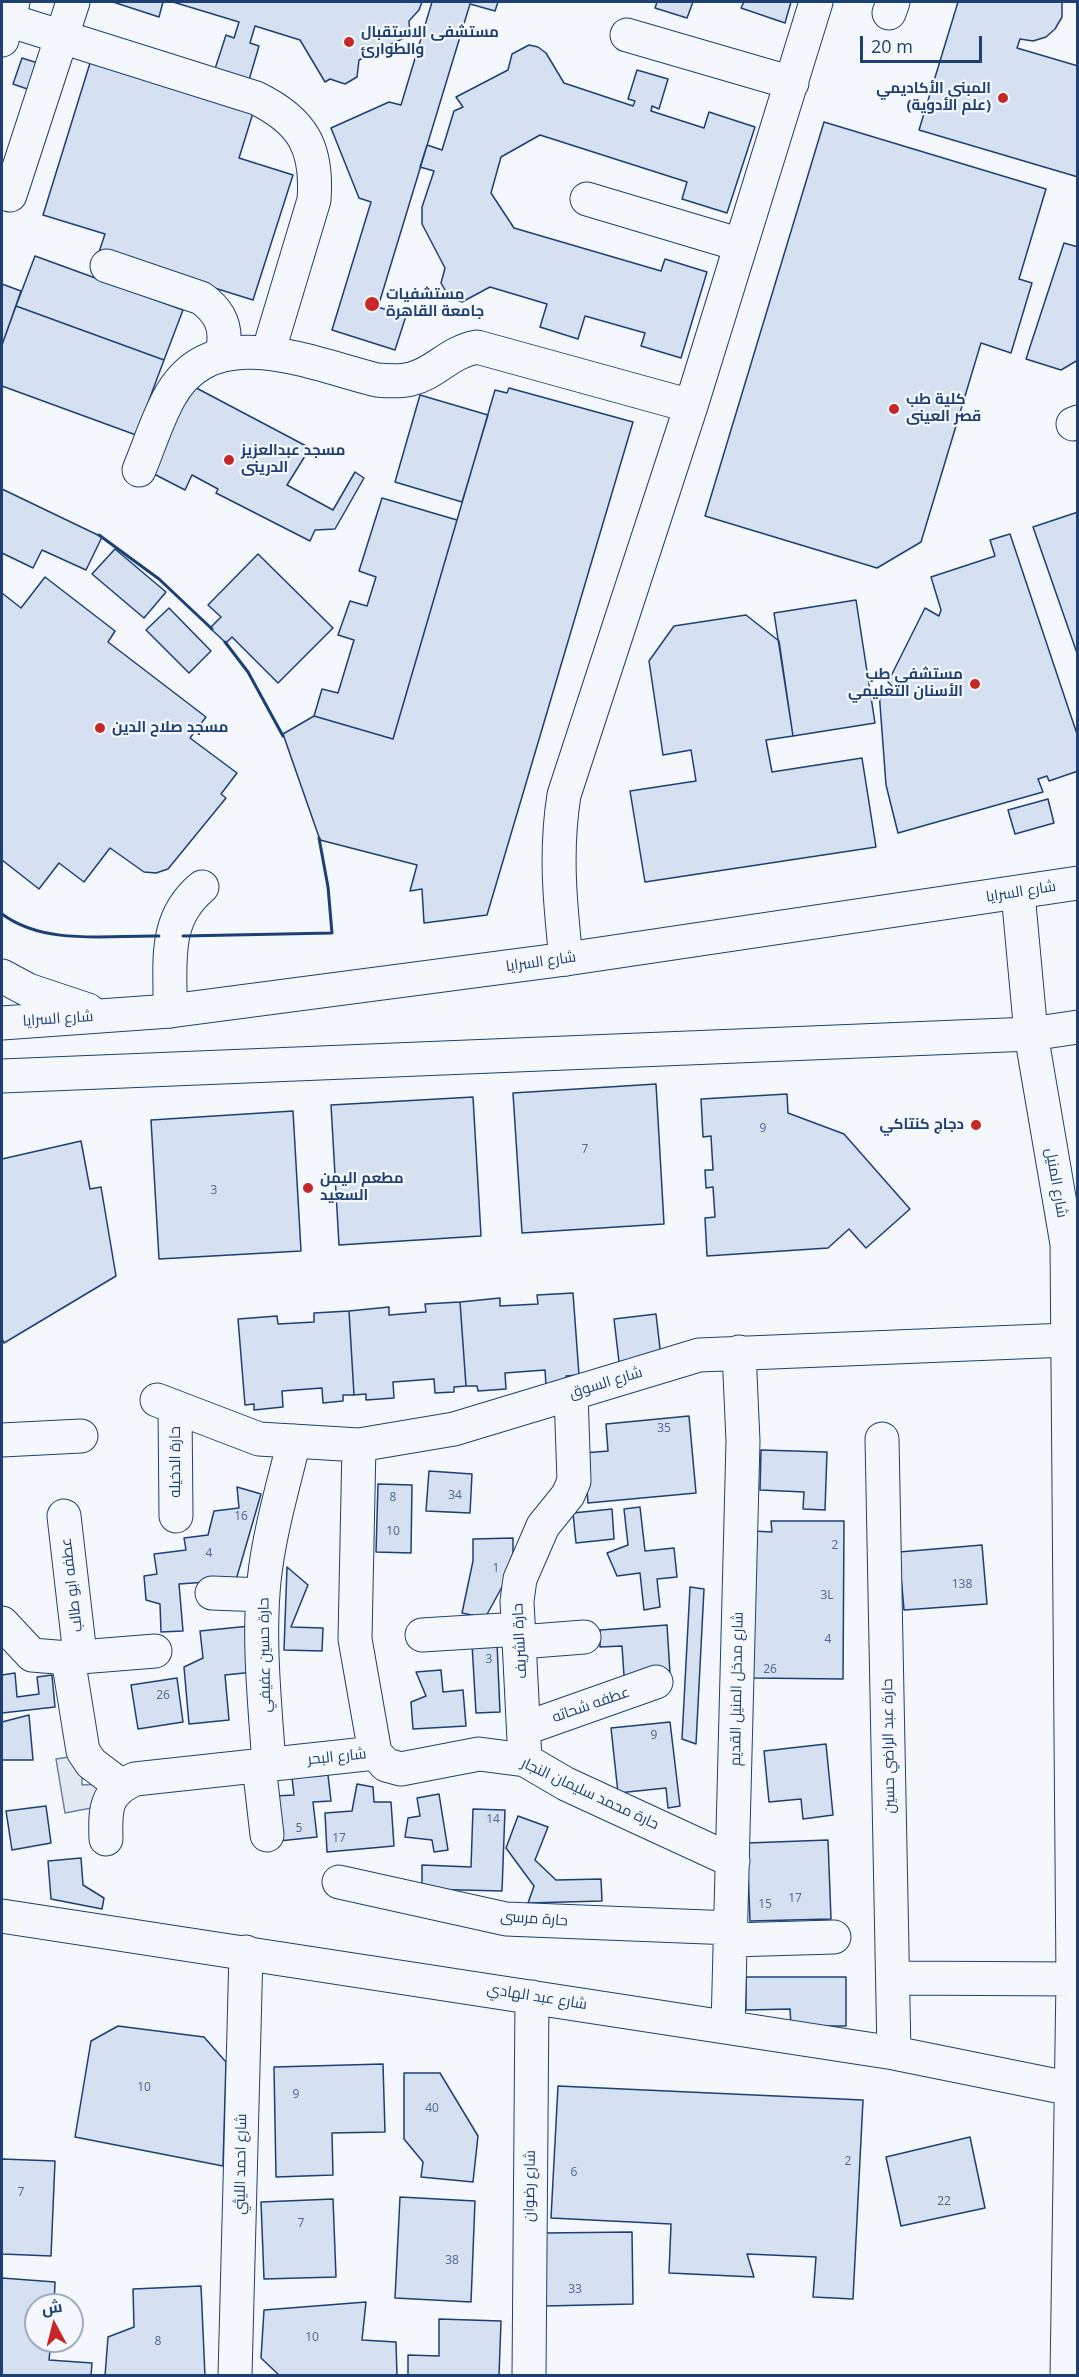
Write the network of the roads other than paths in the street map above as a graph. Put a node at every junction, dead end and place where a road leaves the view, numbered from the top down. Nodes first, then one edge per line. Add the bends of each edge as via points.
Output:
1 (73, 2) edge
2 (816, 2) edge
3 (8, 20) edge
4 (627, 35) dead end
5 (62, 36) junction
6 (792, 83) junction
7 (10, 195) dead end
8 (587, 199) dead end
9 (741, 245) junction
10 (107, 267) dead end
11 (222, 353) junction
12 (268, 353) junction
13 (691, 406) junction
14 (139, 470) dead end
15 (1077, 884) edge
16 (202, 887) dead end
17 (1018, 892) junction
18 (566, 959) junction
19 (2, 976) edge
20 (170, 1011) junction
21 (110, 1015) junction
22 (2, 1023) edge
23 (1077, 1027) edge
24 (1031, 1034) junction
25 (2, 1076) edge
26 (1072, 1241) edge
27 (1067, 1340) junction
28 (739, 1352) junction
29 (571, 1394) junction
30 (166, 1403) joint
31 (81, 1436) dead end
32 (882, 1439) dead end
33 (2, 1440) edge
34 (294, 1441) junction
35 (359, 1444) junction
36 (64, 1516) dead end
37 (176, 1516) dead end
38 (212, 1593) dead end
39 (263, 1595) junction
40 (2, 1623) edge
41 (422, 1635) dead end
42 (520, 1636) junction
43 (584, 1637) dead end
44 (155, 1651) dead end
45 (74, 1656) junction
46 (657, 1682) dead end
47 (525, 1744) junction
48 (375, 1753) junction
49 (264, 1765) junction
50 (120, 1785) junction
51 (267, 1835) dead end
52 (106, 1839) dead end
53 (733, 1861) junction
54 (339, 1882) dead end
55 (2, 1916) edge
56 (732, 1934) junction
57 (834, 1937) dead end
58 (246, 1952) junction
59 (894, 1978) junction
60 (1073, 1979) junction
61 (532, 1997) junction
62 (728, 2026) junction
63 (894, 2053) junction
64 (1072, 2089) junction
65 (235, 2376) edge
66 (529, 2376) edge
67 (1067, 2376) edge

1 - 5 street
2 - 6 street
3 - 5 street
4 - 6 street
5 - 7 street
5 - 12 street via 256,98 279,110 298,127 310,149 316,175 314,200
6 - 9 street
8 - 9 street
9 - 13 street
10 - 11 street via 201,298 211,305 224,327
11 - 12 street
11 - 14 street via 200,363 169,397
12 - 13 street via 394,381 412,379 452,354 477,347
13 - 18 street via 564,795 557,867
15 - 17 street, شارع السرايا
16 - 20 street via 190,897 175,922
17 - 18 street, شارع السرايا
17 - 24 street, شارع المنيل
18 - 20 street, شارع السرايا
19 - 21 street via 68,1005
20 - 21 street, شارع السرايا
21 - 22 street, شارع السرايا
23 - 24 street
24 - 25 street
24 - 26 street, شارع المنيل
26 - 27 street, شارع المنيل
27 - 28 street, شارع السوق
27 - 60 street, شارع المنيل
28 - 29 street, شارع السوق via 699,1355
28 - 53 street, شارع مدخل المنيل القديم via 743,1441
29 - 35 street, شارع السوق via 454,1430
29 - 42 street, حارة الشريف via 574,1481 568,1495 543,1526 520,1579
30 - 34 street, شارع السوق via 260,1439
30 - 37 street, حارة الدخيله
31 - 33 street
32 - 59 street, حارة عبد الراضي حسين
34 - 35 street, شارع السوق
34 - 39 street, حارة حسين عفيفي via 270,1539
35 - 48 street, شارع البحر via 355,1639
36 - 45 street, عطفه ابو طالب
38 - 39 street
39 - 49 street, حارة حسين عفيفي
40 - 45 street via 32,1655
41 - 42 street
42 - 43 street
42 - 47 street, حارة الشريف
44 - 45 street
45 - 50 street, عطفه ابو طالب via 83,1751 91,1763
46 - 47 street, عطفه شحاته
47 - 48 street, حارة محمد سليمان النجار via 401,1769 386,1765
47 - 53 street, حارة محمد سليمان النجار via 566,1784
48 - 49 street, شارع البحر
49 - 50 street, شارع البحر via 135,1779
49 - 51 street, حارة حسين عفيفي
50 - 52 street via 105,1812
53 - 56 street, شارع مدخل المنيل القديم
54 - 56 street, حارة مرسى via 506,1919
55 - 58 street, شارع عبد الهادي
56 - 57 street, حارة مرسى
56 - 62 street, شارع مدخل المنيل القديم
58 - 61 street, شارع عبد الهادي
58 - 65 street, شارع احمد الليثي
59 - 60 street
59 - 63 street, حارة عبد الراضي حسين
60 - 64 street, شارع المنيل
61 - 62 street, شارع عبد الهادي
61 - 66 street, شارع رضوان
62 - 63 street, شارع عبد الهادي
63 - 64 street, شارع عبد الهادي
64 - 67 street, شارع المنيل

